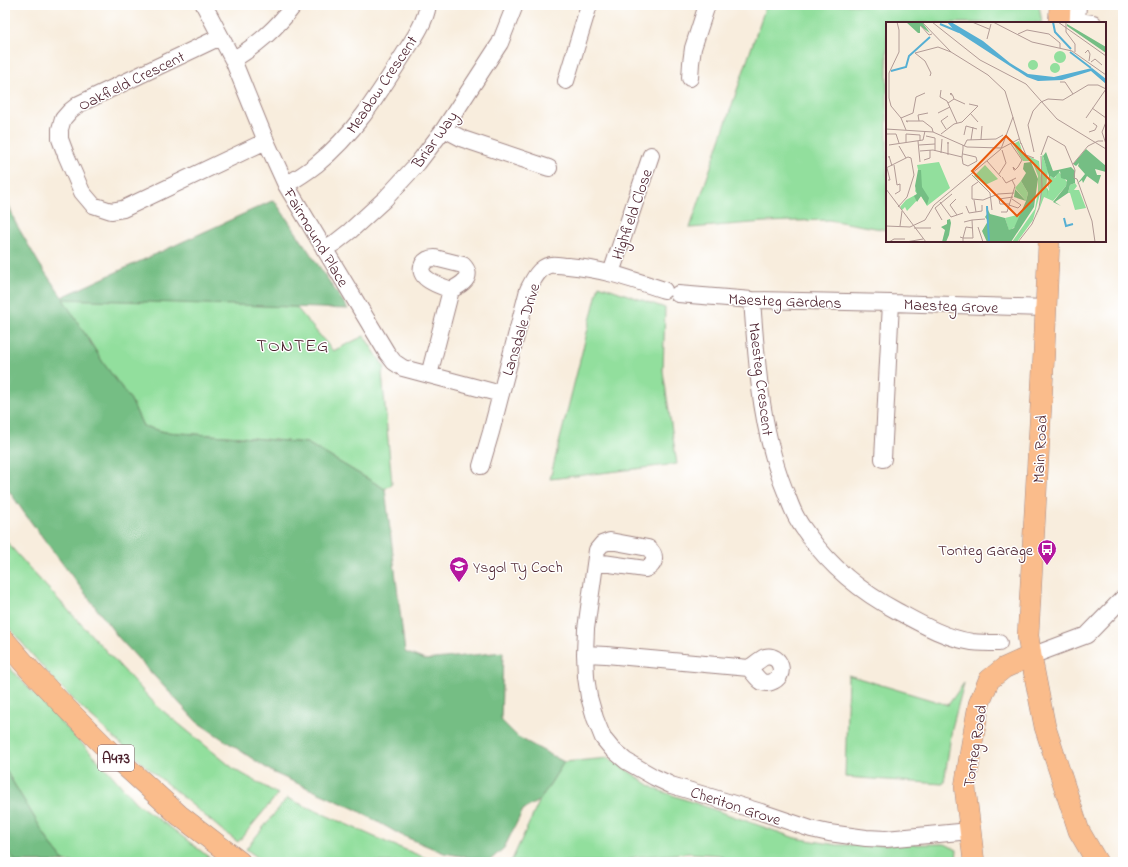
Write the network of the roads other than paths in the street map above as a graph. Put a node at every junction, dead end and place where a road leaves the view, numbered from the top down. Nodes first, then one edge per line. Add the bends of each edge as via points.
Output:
1 (204, 5) edge
2 (294, 5) edge
3 (428, 5) edge
4 (515, 5) edge
5 (589, 5) edge
6 (706, 5) edge
7 (1060, 5) edge
8 (1078, 5) edge
9 (1059, 22) edge
10 (1085, 22) edge
11 (220, 37) junction
12 (233, 60) junction
13 (690, 78) dead end
14 (566, 81) dead end
15 (444, 129) junction
16 (266, 141) junction
17 (652, 156) dead end
18 (549, 168) dead end
19 (286, 186) junction
20 (1049, 242) edge
21 (324, 249) junction
22 (612, 273) junction
23 (451, 290) dead end
24 (671, 292) joint
25 (752, 300) junction
26 (891, 303) junction
27 (1046, 308) junction
28 (429, 375) junction
29 (501, 394) junction
30 (883, 458) dead end
31 (481, 466) dead end
32 (596, 562) dead end
33 (1123, 598) edge
34 (5, 642) edge
35 (999, 643) dead end
36 (585, 654) junction
37 (1031, 656) junction
38 (750, 668) dead end
39 (970, 831) junction
40 (240, 862) edge
41 (974, 862) edge
42 (1097, 862) edge

1 - 11 street, Fairmound Place
2 - 12 street via 267,36
3 - 19 street, Meadow Crescent via 419,29 357,124 315,166
4 - 15 street, Briar Way via 500,43
5 - 14 street
6 - 13 street via 693,48
7 - 9 main road
8 - 10 street via 1077,21
11 - 12 street, Fairmound Place
11 - 16 street, Oakfield Crescent via 79,104 70,111 63,119 60,140 82,192 93,205 111,211 123,210
12 - 16 street, Fairmound Place
15 - 18 street via 463,139
15 - 21 street, Briar Way via 418,164 385,199 350,231
16 - 19 street, Fairmound Place
17 - 22 street, Highfield Close
19 - 21 street, Fairmound Place
20 - 27 main road, Main Road
21 - 28 street, Fairmound Place via 394,362 403,368
22 - 24 street, Lansdale Drive
22 - 29 street, Lansdale Drive via 556,265 549,265 540,270 528,290
23 - 28 street
24 - 25 street, Maesteg Gardens
25 - 26 street, Maesteg Gardens
25 - 35 street, Maesteg Crescent via 761,399 769,441 780,479 798,520 818,549 853,583 886,605 932,630 973,642
26 - 27 street, Maesteg Grove
26 - 30 street, Maesteg Grove
27 - 37 main road, Main Road via 1028,636
28 - 29 street, Fairmound Place
29 - 31 street, Lansdale Drive
32 - 36 street, Cheriton Grove
33 - 37 street via 1087,634
34 - 40 main road, A473 via 66,709 112,754 179,815
36 - 38 street
36 - 39 street, Cheriton Grove via 589,696 603,738 626,761 671,785 829,833 886,839
37 - 39 main road, Tonteg Road via 1004,668 989,680 980,704 965,787
37 - 42 main road, Main Road via 1044,726 1079,831
39 - 41 main road, Tonteg Road

